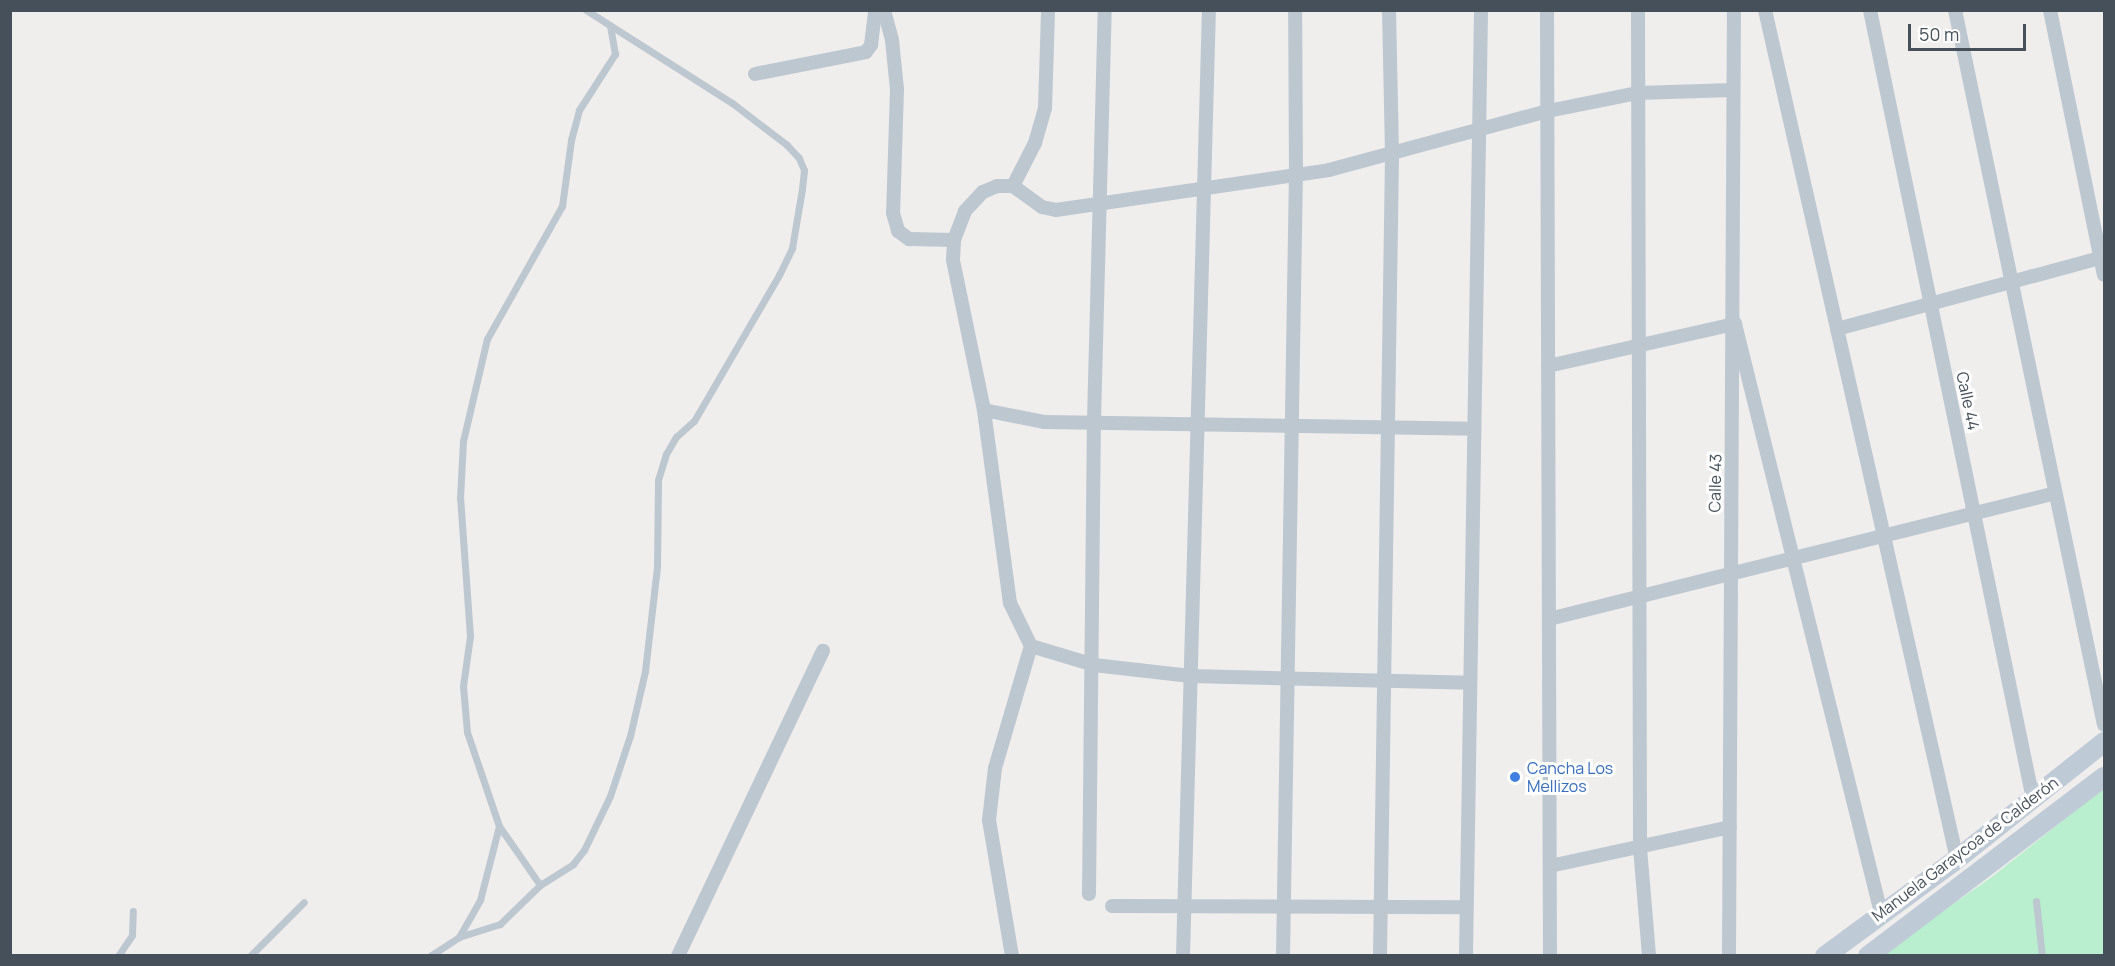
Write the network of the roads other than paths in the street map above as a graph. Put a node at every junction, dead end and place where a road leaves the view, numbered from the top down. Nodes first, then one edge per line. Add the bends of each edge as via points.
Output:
1 (586, 10) edge
2 (875, 10) edge
3 (884, 10) edge
4 (1048, 10) edge
5 (1105, 10) edge
6 (1209, 10) edge
7 (1295, 10) edge
8 (1389, 10) edge
9 (1481, 10) edge
10 (1547, 10) edge
11 (1638, 10) edge
12 (1734, 10) edge
13 (1765, 10) edge
14 (1870, 10) edge
15 (1955, 10) edge
16 (2050, 10) edge
17 (610, 25) junction
18 (755, 74) dead end
19 (1732, 90) junction
20 (1638, 93) junction
21 (1548, 111) junction
22 (1479, 129) junction
23 (1392, 153) junction
24 (1296, 175) junction
25 (1013, 186) junction
26 (1202, 188) junction
27 (1100, 203) junction
28 (954, 240) junction
29 (2103, 258) edge
30 (2104, 275) edge
31 (2012, 282) junction
32 (1931, 304) junction
33 (1735, 324) junction
34 (1837, 329) junction
35 (1639, 346) junction
36 (1548, 366) junction
37 (984, 410) junction
38 (1094, 420) junction
39 (1197, 423) junction
40 (1293, 425) junction
41 (1388, 427) junction
42 (1474, 429) junction
43 (2056, 493) junction
44 (1974, 513) junction
45 (1884, 536) junction
46 (1791, 558) junction
47 (1730, 574) junction
48 (1639, 597) junction
49 (1549, 619) junction
50 (1031, 646) junction
51 (823, 651) dead end
52 (1094, 665) junction
53 (1190, 676) junction
54 (1289, 678) junction
55 (1386, 681) junction
56 (1470, 683) junction
57 (2104, 725) edge
58 (2104, 742) edge
59 (2069, 770) junction
60 (2104, 777) edge
61 (2087, 791) junction
62 (2033, 799) junction
63 (499, 826) junction
64 (1730, 827) junction
65 (1640, 848) junction
66 (1957, 859) junction
67 (1550, 866) junction
68 (540, 885) junction
69 (1089, 894) dead end
70 (2036, 901) dead end
71 (304, 902) dead end
72 (1112, 906) dead end
73 (1185, 907) junction
74 (1286, 907) junction
75 (1383, 907) junction
76 (1466, 908) junction
77 (133, 911) dead end
78 (1881, 913) junction
79 (459, 937) junction
80 (118, 956) edge
81 (250, 956) edge
82 (430, 956) edge
83 (678, 956) edge
84 (1012, 956) edge
85 (1183, 956) edge
86 (1283, 956) edge
87 (1380, 956) edge
88 (1466, 956) edge
89 (1550, 956) edge
90 (1649, 956) edge
91 (1729, 956) edge
92 (1825, 956) edge
93 (1868, 956) edge
94 (2042, 956) edge

1 - 17 lane
2 - 18 street via 871,45 866,52
3 - 28 street via 892,40 897,89 893,213 898,231 909,239
4 - 25 street via 1045,108 1035,143
5 - 27 street
6 - 26 street
7 - 24 street
8 - 23 street
9 - 22 street
10 - 21 street
11 - 20 street
12 - 19 street, Calle 43
13 - 34 street
14 - 32 street, Calle 44
15 - 31 street
16 - 29 street
17 - 63 lane via 615,54 579,110 562,206 487,339 463,441 460,498 470,636 463,686 467,732
17 - 68 lane via 732,103 787,145 800,158 804,170 792,248 779,275 694,421 676,437 666,454 658,480 657,567 645,671 630,736 610,796 573,864
19 - 20 street
19 - 33 street, Calle 43
20 - 21 street
20 - 35 street
21 - 22 street
21 - 36 street
22 - 23 street
22 - 42 street
23 - 24 street
23 - 41 street
24 - 26 street
24 - 40 street
25 - 27 street via 1041,207 1056,210
25 - 28 street via 997,186 983,192 965,212
26 - 27 street
26 - 39 street
27 - 38 street
28 - 37 street via 953,260
29 - 30 street
29 - 31 street
31 - 32 street
31 - 43 street
32 - 34 street
32 - 44 street, Calle 44
33 - 35 street
33 - 46 street
33 - 47 street, Calle 43
34 - 45 street
35 - 36 street
35 - 48 street
36 - 49 street
37 - 38 street via 1044,422
37 - 50 street via 1010,603
38 - 39 street
38 - 52 street
39 - 40 street
39 - 53 street
40 - 41 street
40 - 54 street
41 - 42 street
41 - 55 street
42 - 56 street
43 - 44 street
43 - 57 street
44 - 45 street
44 - 62 street, Calle 44
45 - 46 street
45 - 66 street
46 - 47 street
46 - 78 street
47 - 48 street
47 - 64 street, Calle 43
48 - 49 street
48 - 65 street
49 - 67 street
50 - 52 street
50 - 84 street via 996,768 988,820
51 - 83 street
52 - 53 street
52 - 69 street
53 - 54 street
53 - 73 street
54 - 55 street
54 - 74 street
55 - 56 street
55 - 75 street
56 - 76 street
58 - 59 street, Manuela Garaycoa de Calderón
59 - 61 street
59 - 62 street, Manuela Garaycoa de Calderón
60 - 61 street, Manuela Garaycoa de Calderón
61 - 93 street, Manuela Garaycoa de Calderón
62 - 66 street, Manuela Garaycoa de Calderón
63 - 68 lane
63 - 79 lane via 480,900
64 - 65 street
64 - 91 street, Calle 43
65 - 67 street
65 - 90 street
66 - 78 street, Manuela Garaycoa de Calderón
67 - 89 street
68 - 79 lane via 500,924
70 - 94 lane
71 - 81 lane
72 - 73 street
73 - 74 street
73 - 85 street
74 - 75 street
74 - 86 street
75 - 76 street
75 - 87 street
76 - 88 street
77 - 80 lane via 132,935
78 - 92 street, Manuela Garaycoa de Calderón
79 - 82 lane

